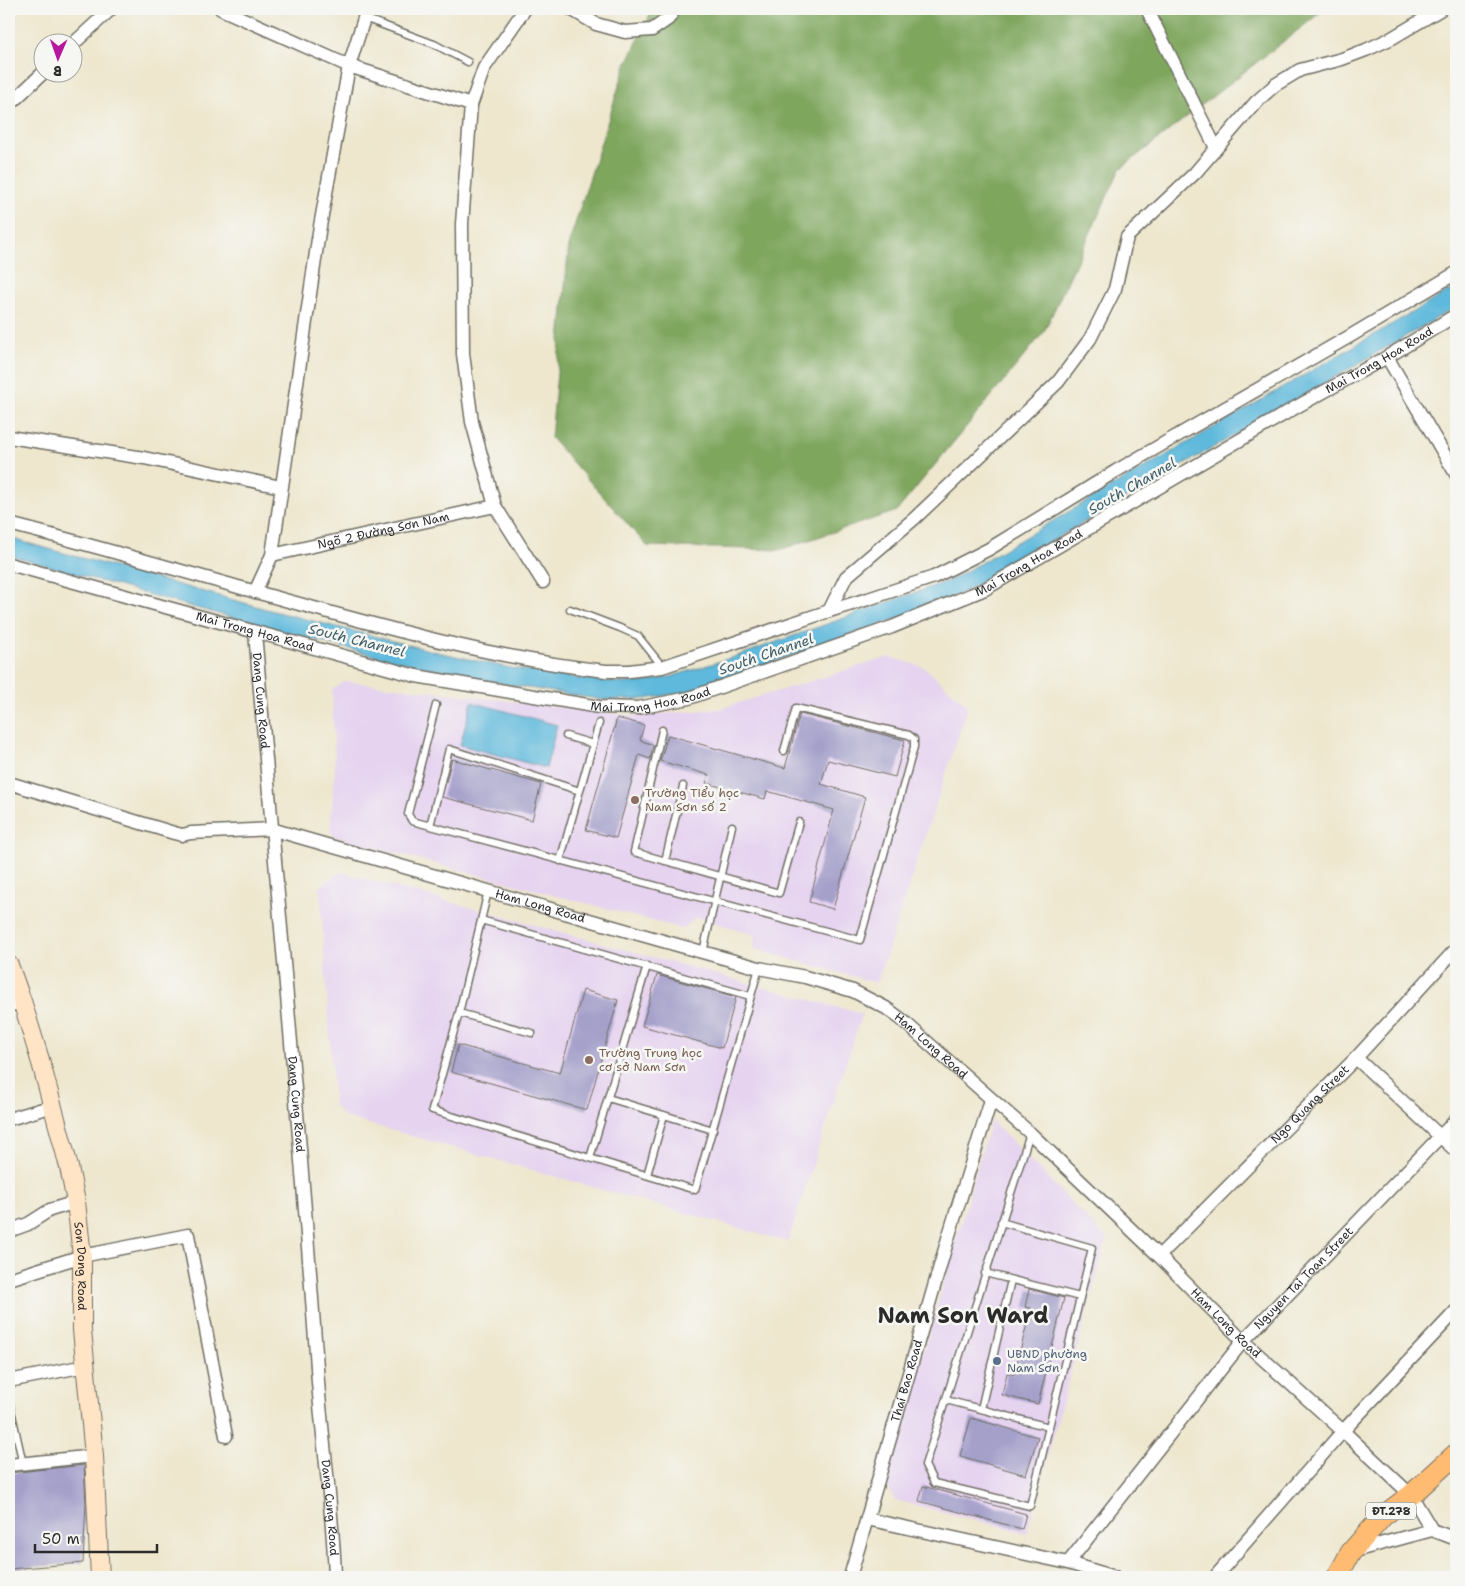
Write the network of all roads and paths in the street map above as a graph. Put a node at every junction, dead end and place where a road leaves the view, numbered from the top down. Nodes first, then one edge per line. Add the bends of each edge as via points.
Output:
1 (112, 9) edge
2 (220, 9) edge
3 (525, 9) edge
4 (571, 9) edge
5 (675, 9) edge
6 (1147, 9) edge
7 (1441, 9) edge
8 (365, 13) edge
9 (82, 36) edge
10 (468, 62) dead end
11 (349, 66) junction
12 (33, 82) edge
13 (9, 105) edge
14 (472, 105) junction
15 (1216, 148) junction
16 (1456, 273) edge
17 (1456, 315) edge
18 (1387, 357) junction
19 (9, 437) edge
20 (1456, 474) edge
21 (280, 487) junction
22 (495, 506) junction
23 (9, 524) edge
24 (272, 555) junction
25 (9, 564) edge
26 (543, 582) dead end
27 (255, 592) junction
28 (570, 609) dead end
29 (829, 611) junction
30 (255, 632) junction
31 (662, 667) junction
32 (436, 705) dead end
33 (598, 723) dead end
34 (662, 730) dead end
35 (566, 736) dead end
36 (593, 744) junction
37 (784, 751) dead end
38 (9, 783) edge
39 (683, 786) dead end
40 (580, 791) junction
41 (799, 822) dead end
42 (430, 826) junction
43 (732, 826) dead end
44 (271, 829) junction
45 (560, 861) junction
46 (665, 861) junction
47 (720, 876) junction
48 (488, 891) junction
49 (714, 902) junction
50 (481, 920) junction
51 (1456, 949) edge
52 (703, 952) junction
53 (9, 965) edge
54 (647, 966) junction
55 (759, 968) junction
56 (750, 996) junction
57 (15, 1004) edge
58 (459, 1013) junction
59 (532, 1033) dead end
60 (1356, 1058) junction
61 (608, 1098) junction
62 (991, 1100) junction
63 (53, 1106) junction
64 (664, 1115) junction
65 (9, 1119) edge
66 (1456, 1120) edge
67 (713, 1130) junction
68 (1030, 1133) junction
69 (1441, 1137) junction
70 (1456, 1151) edge
71 (590, 1158) junction
72 (647, 1176) junction
73 (76, 1202) junction
74 (1002, 1222) junction
75 (9, 1231) edge
76 (82, 1256) junction
77 (1159, 1256) junction
78 (985, 1274) junction
79 (9, 1279) edge
80 (1011, 1280) junction
81 (1080, 1297) junction
82 (1456, 1311) edge
83 (1243, 1340) junction
84 (86, 1366) junction
85 (9, 1381) edge
86 (946, 1400) junction
87 (9, 1401) edge
88 (981, 1409) junction
89 (1049, 1427) junction
90 (1343, 1430) junction
91 (226, 1436) dead end
92 (1456, 1454) edge
93 (94, 1456) junction
94 (22, 1464) junction
95 (9, 1465) edge
96 (1411, 1495) junction
97 (867, 1519) junction
98 (1432, 1530) junction
99 (1456, 1539) edge
100 (1351, 1552) junction
101 (1068, 1563) junction
102 (100, 1577) edge
103 (335, 1577) edge
104 (850, 1577) edge
105 (1116, 1577) edge
106 (1215, 1577) edge
107 (1337, 1577) edge

1 - 9 street
2 - 11 street
3 - 14 street via 484,68
4 - 5 street via 596,24 625,32 652,30 668,19
6 - 15 street
7 - 15 street via 1366,50 1300,70 1275,85
8 - 10 lane
8 - 11 street
11 - 14 street
11 - 21 street via 319,232
12 - 13 street
14 - 22 street via 462,224 463,354 472,422
15 - 29 street via 1195,173 1128,237 1116,289 1090,339 1058,382 915,518 846,577
16 - 29 street via 1124,466 989,549 934,577
17 - 18 street, Mai Trong Hoa Road
18 - 20 street
18 - 30 street, Mai Trong Hoa Road via 985,589 892,627 682,700 638,708 576,704 416,676
19 - 21 street via 144,458
21 - 24 street
22 - 24 street, Ngõ 2 Đường Sơn Nam
22 - 26 street
23 - 27 street
24 - 27 street
25 - 30 street, Mai Trong Hoa Road
27 - 31 street via 470,649 606,671
28 - 31 lane via 638,636
29 - 31 street
30 - 44 street, Dang Cung Road
32 - 42 lane via 408,814 412,821
33 - 36 lane
34 - 46 lane via 634,852
35 - 36 lane
36 - 40 lane
37 - 49 lane via 796,708 909,735 914,739 860,940
38 - 44 street, Ham Long Road via 174,833
39 - 46 lane
40 - 42 lane via 449,749
40 - 45 lane
41 - 47 lane via 779,893
42 - 45 lane
43 - 47 lane
44 - 48 street, Ham Long Road
44 - 103 street, Dang Cung Road via 308,1224
45 - 49 lane
46 - 47 lane
47 - 49 lane
48 - 50 lane
48 - 52 street, Ham Long Road
49 - 52 lane
50 - 54 lane
50 - 58 lane
51 - 60 street, Ngo Quang Street
52 - 55 street, Ham Long Road
53 - 57 main road, Son Dong Road
54 - 56 lane
54 - 61 lane
55 - 56 lane
55 - 62 street, Ham Long Road via 852,991 886,1008
56 - 67 lane
57 - 63 main road, Son Dong Road
58 - 59 lane
58 - 71 lane via 432,1110
60 - 69 street
60 - 77 street, Ngo Quang Street
61 - 64 lane
61 - 71 lane
62 - 68 street, Ham Long Road
62 - 97 street, Thai Bao Road
63 - 65 street
63 - 73 main road, Son Dong Road
64 - 67 lane
64 - 72 lane
66 - 69 street, Nguyen Tai Toan Street
67 - 72 lane via 696,1190
68 - 74 lane
68 - 77 street, Ham Long Road
69 - 70 street
69 - 83 street, Nguyen Tai Toan Street
71 - 72 lane
73 - 75 street via 50,1210
73 - 76 main road, Son Dong Road
74 - 78 lane
74 - 81 lane via 1092,1248
76 - 79 street
76 - 84 main road, Son Dong Road via 82,1330
76 - 91 street via 188,1234
77 - 83 street, Ham Long Road
78 - 80 lane
78 - 86 lane
80 - 81 lane
80 - 88 lane
81 - 89 lane
82 - 90 street
83 - 90 street, Ham Long Road
83 - 101 street, Nguyen Tai Toan Street
84 - 85 street
84 - 93 main road, Son Dong Road
86 - 88 lane
86 - 89 lane via 925,1465 934,1483 1030,1506
87 - 94 lane
88 - 89 lane
90 - 96 street, Ham Long Road
90 - 106 street
92 - 96 main road, ĐT.278
93 - 94 street
93 - 102 main road, Son Dong Road
94 - 95 street
96 - 98 street, Ham Long Road
96 - 100 main road, ĐT.278 via 1383,1516
97 - 101 street
97 - 104 street, Thai Bao Road
98 - 99 street
98 - 100 street
100 - 107 main road, ĐT.278
101 - 105 street

